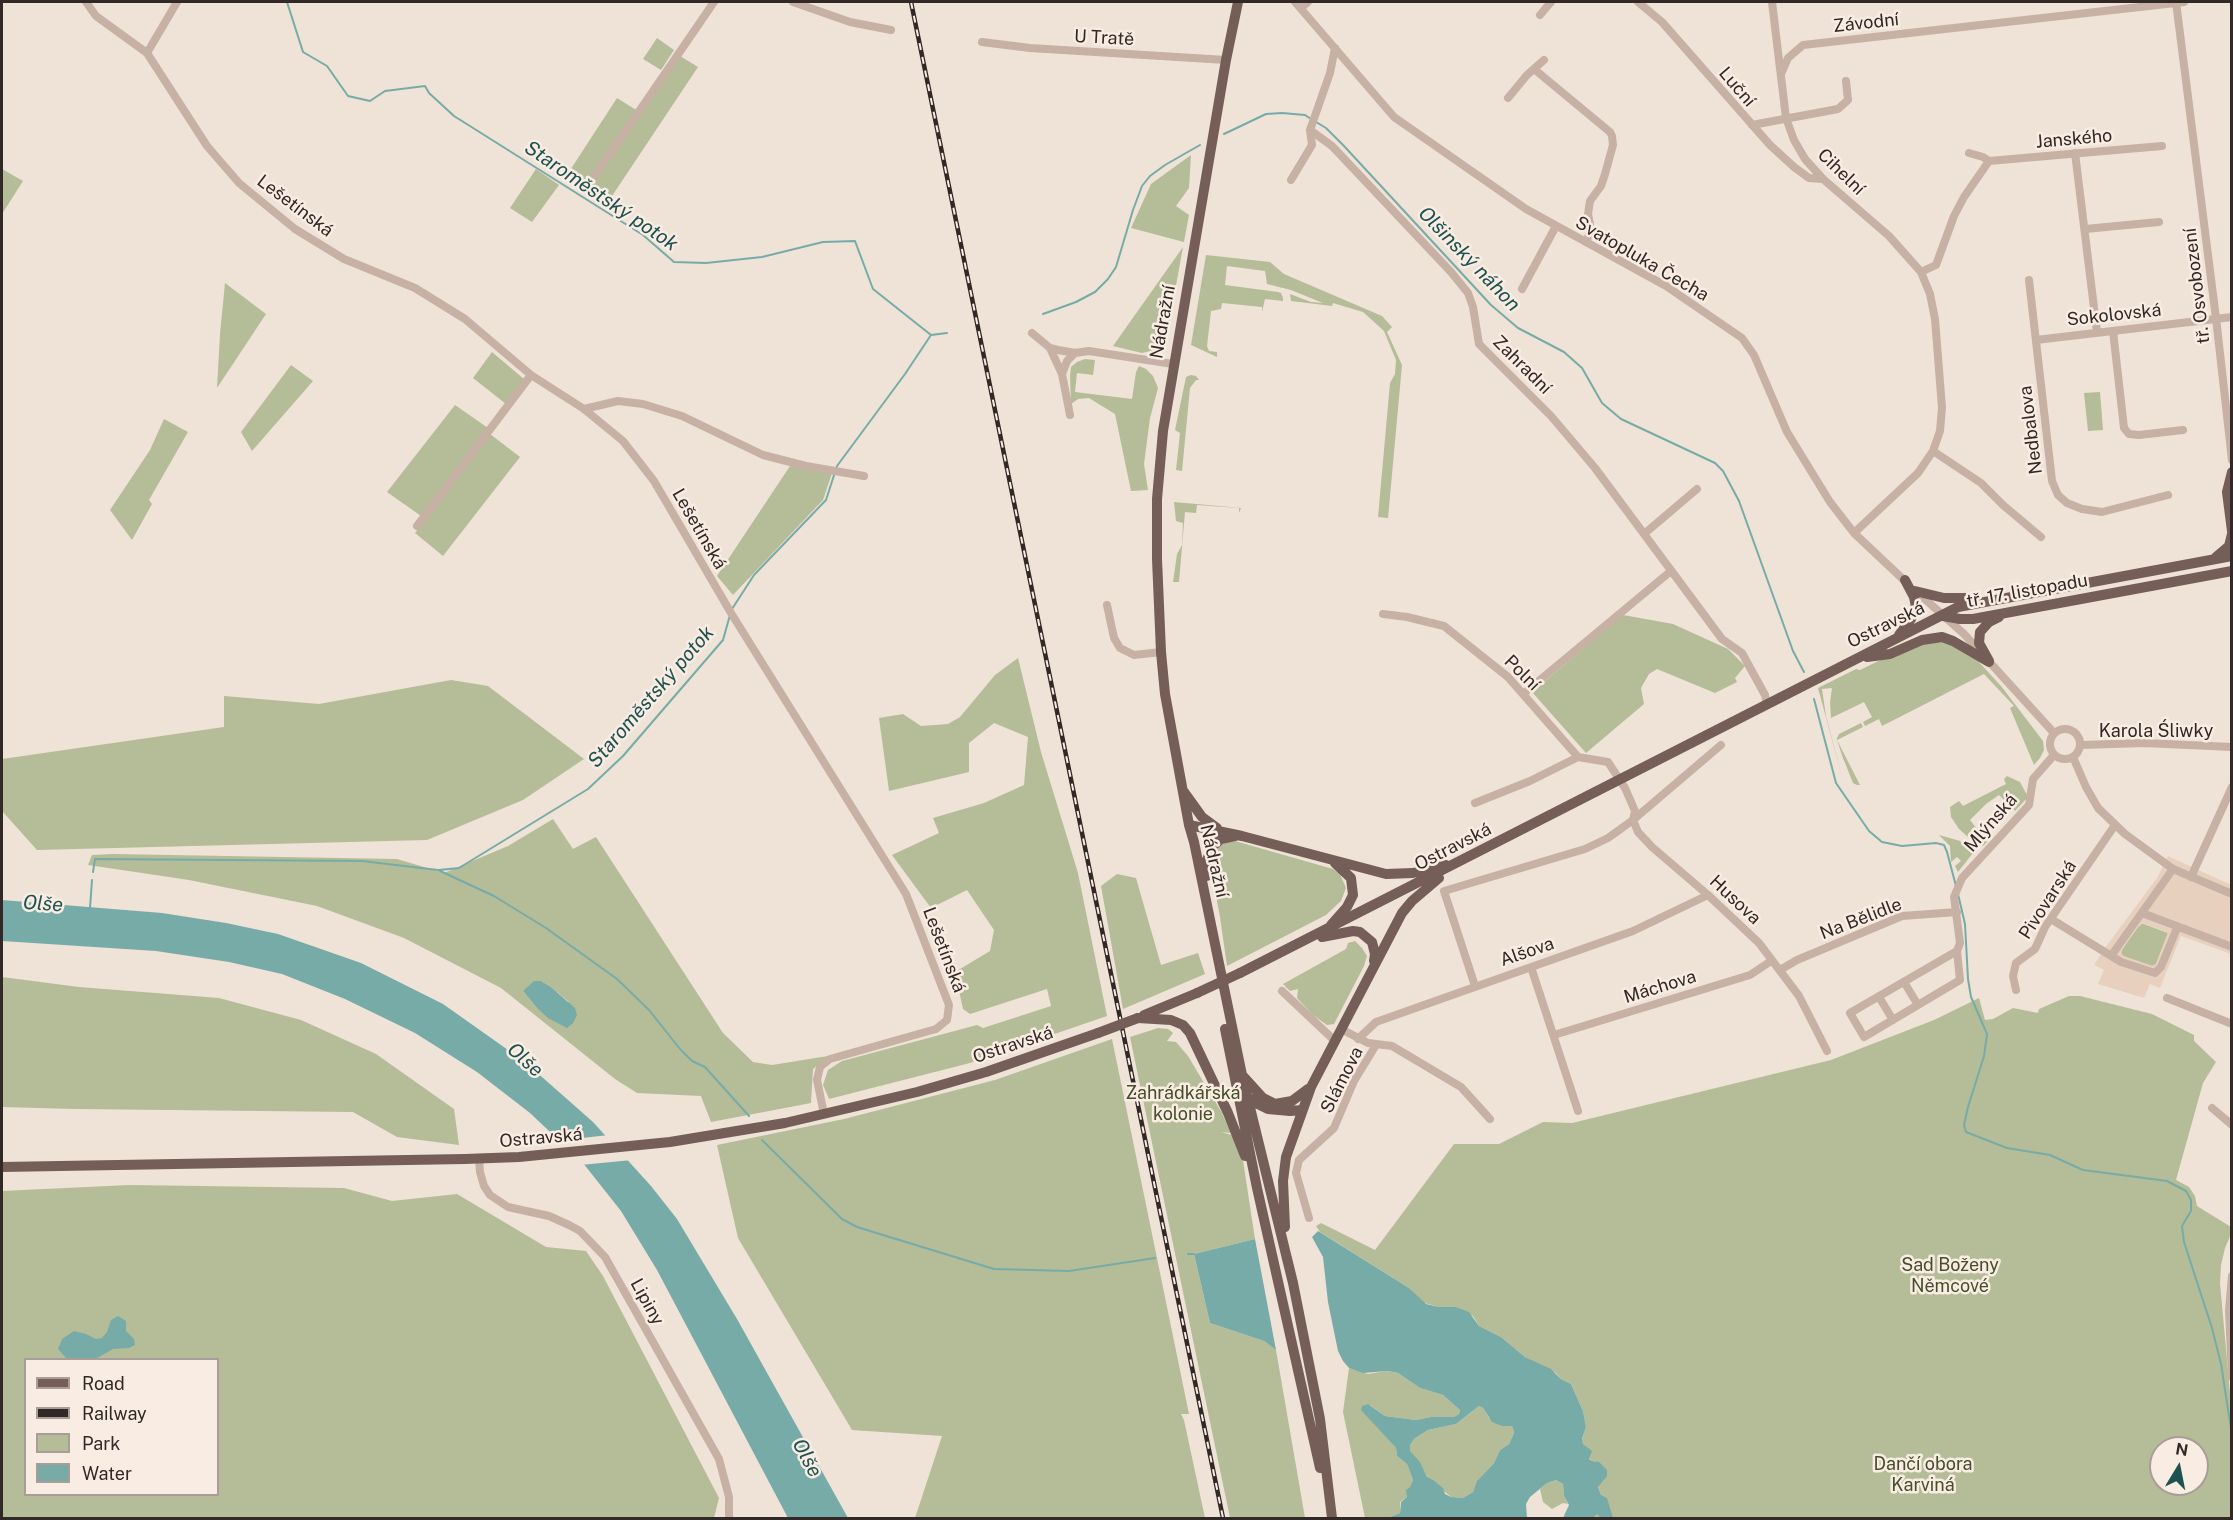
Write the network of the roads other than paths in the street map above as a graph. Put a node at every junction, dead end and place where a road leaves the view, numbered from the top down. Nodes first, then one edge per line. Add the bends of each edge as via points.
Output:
1 (86, 2) edge
2 (177, 2) edge
3 (714, 2) edge
4 (793, 2) edge
5 (1238, 2) edge
6 (1308, 2) edge
7 (1551, 2) edge
8 (1638, 2) edge
9 (1772, 2) edge
10 (2179, 2) edge
11 (1298, 5) edge
12 (1540, 15) dead end
13 (891, 30) dead end
14 (981, 42) dead end
15 (1335, 48) junction
16 (147, 53) junction
17 (1226, 60) junction
18 (1544, 60) dead end
19 (1534, 69) junction
20 (1780, 75) junction
21 (1846, 81) dead end
22 (1508, 98) dead end
23 (1786, 118) junction
24 (1312, 123) junction
25 (1752, 125) junction
26 (2163, 146) dead end
27 (1969, 153) dead end
28 (2075, 153) junction
29 (1986, 159) junction
30 (1823, 179) junction
31 (592, 180) dead end
32 (1292, 180) dead end
33 (2159, 222) dead end
34 (1556, 226) junction
35 (2085, 229) junction
36 (1586, 242) junction
37 (1921, 272) junction
38 (2029, 280) dead end
39 (1522, 289) dead end
40 (2232, 317) edge
41 (2216, 318) junction
42 (2097, 332) junction
43 (2113, 332) junction
44 (1032, 333) dead end
45 (2036, 340) junction
46 (1050, 348) junction
47 (1075, 353) junction
48 (1173, 364) junction
49 (1062, 374) junction
50 (531, 375) junction
51 (585, 409) junction
52 (1070, 415) dead end
53 (2183, 429) dead end
54 (1933, 451) junction
55 (2232, 460) edge
56 (2232, 472) edge
57 (864, 476) dead end
58 (1697, 489) dead end
59 (2168, 495) dead end
60 (417, 526) dead end
61 (1854, 533) junction
62 (2232, 533) edge
63 (1644, 534) junction
64 (2042, 537) dead end
65 (2232, 556) edge
66 (2213, 559) junction
67 (1671, 571) junction
68 (2232, 571) edge
69 (1905, 580) junction
70 (1915, 591) junction
71 (2005, 597) junction
72 (1107, 605) dead end
73 (2010, 612) junction
74 (1383, 614) dead end
75 (1943, 616) junction
76 (1896, 639) junction
77 (1161, 652) junction
78 (1855, 659) junction
79 (1989, 662) junction
80 (1523, 694) junction
81 (1767, 704) junction
82 (2054, 733) junction
83 (1721, 745) dead end
84 (2081, 745) junction
85 (2232, 747) edge
86 (2054, 755) junction
87 (1578, 757) junction
88 (2073, 758) junction
89 (1620, 780) junction
90 (1181, 787) junction
91 (2232, 787) edge
92 (1474, 804) dead end
93 (1633, 820) junction
94 (1189, 825) junction
95 (2115, 825) junction
96 (1229, 833) junction
97 (1242, 836) junction
98 (1333, 861) junction
99 (1464, 861) junction
100 (1450, 867) junction
101 (2173, 869) junction
102 (2191, 877) junction
103 (2232, 894) edge
104 (1708, 895) junction
105 (1208, 907) junction
106 (1957, 912) junction
107 (2142, 913) junction
108 (2052, 919) junction
109 (2177, 928) junction
110 (1326, 931) junction
111 (1307, 941) junction
112 (1959, 947) junction
113 (2232, 947) edge
114 (2110, 956) junction
115 (1771, 961) junction
116 (1373, 965) junction
117 (1531, 967) junction
118 (1780, 970) junction
119 (1904, 982) junction
120 (1475, 986) junction
121 (2016, 990) dead end
122 (1282, 991) dead end
123 (1879, 997) junction
124 (2167, 998) dead end
125 (1918, 1005) junction
126 (1138, 1018) junction
127 (1893, 1020) junction
128 (2231, 1022) edge
129 (1341, 1029) junction
130 (1554, 1035) junction
131 (1358, 1039) junction
132 (1335, 1041) junction
133 (1376, 1045) junction
134 (1827, 1051) dead end
135 (1239, 1078) junction
136 (1311, 1087) junction
137 (1248, 1098) junction
138 (2212, 1108) dead end
139 (1302, 1110) junction
140 (1578, 1111) dead end
141 (824, 1114) junction
142 (1490, 1119) dead end
143 (2232, 1125) edge
144 (479, 1159) junction
145 (2, 1167) edge
146 (1257, 1188) junction
147 (1309, 1218) dead end
148 (2232, 1276) edge
149 (1293, 1283) junction
150 (2232, 1377) edge
151 (1330, 1506) junction
152 (729, 1518) edge
153 (1332, 1518) edge

1 - 16 street, Lešetínská via 96,16
2 - 16 street
3 - 31 street
4 - 13 street via 850,22
5 - 17 main road, Nádražní
6 - 11 street
7 - 12 street
8 - 25 street, Luční via 1662,22
9 - 20 street, Cihelní
10 - 20 street, Závodní via 1803,45 1788,58
10 - 41 street, tř. Osvobození
11 - 15 street, Svatopluka Čecha
14 - 17 street, U Tratě
15 - 24 street
15 - 34 street, Svatopluka Čecha via 1394,117
16 - 50 street, Lešetínská via 207,146 239,183 287,223 344,259 415,288 465,319
17 - 48 main road, Nádražní
18 - 19 street
19 - 22 street
19 - 36 street via 1612,136 1601,186 1590,201 1591,230
20 - 23 street, Cihelní
21 - 23 street via 1848,99 1838,109
23 - 25 street
23 - 30 street, Cihelní via 1805,159
24 - 32 street via 1312,145
24 - 63 street, Zahradní via 1468,293 1479,344 1551,416
25 - 30 street, Luční via 1794,167 1809,178
26 - 28 street, Janského
27 - 29 street, Janského
28 - 29 street, Janského
28 - 35 street
29 - 37 street via 1954,216 1936,265
30 - 37 street, Cihelní via 1889,236
33 - 35 street
34 - 36 street, Svatopluka Čecha
34 - 39 street
35 - 42 street
36 - 61 street, Svatopluka Čecha via 1666,286 1742,338 1754,355 1787,432
37 - 54 street, Cihelní via 1930,294 1941,386 1942,420
38 - 45 street, Nedbalova
40 - 41 street, Sokolovská
41 - 43 street, Sokolovská
41 - 55 street, tř. Osvobození
42 - 43 street, Sokolovská
42 - 45 street, Sokolovská
43 - 53 street via 2124,428 2129,434 2139,435
44 - 46 street
45 - 59 street, Nedbalova via 2052,481 2058,495 2082,509 2102,512
46 - 47 street
46 - 49 street
47 - 48 street via 1089,351
47 - 49 street
48 - 77 main road, Nádražní via 1157,499
49 - 52 street
50 - 51 street, Lešetínská
50 - 60 street
51 - 57 street via 618,401 643,404 682,416 763,455
51 - 141 street, Lešetínská via 623,441 654,481 731,613 906,894 949,1005 947,1020 936,1029 830,1059 820,1067 817,1080
54 - 61 street, Cihelní via 1918,473
54 - 64 street via 1981,483
56 - 62 main road via 2227,492
58 - 63 street
61 - 69 street, Svatopluka Čecha
62 - 66 main road via 2227,549
63 - 67 street, Zahradní
65 - 66 main road, tř. 17. listopadu
66 - 71 main road, tř. 17. listopadu
67 - 80 street
67 - 81 street, Zahradní via 1722,639 1742,653
68 - 73 main road, tř. 17. listopadu
69 - 70 street, Svatopluka Čecha
69 - 76 main road via 1914,597 1915,610
70 - 71 main road via 1951,599
70 - 75 street, Svatopluka Čecha
71 - 75 main road, tř. 17. listopadu via 1958,607
72 - 77 street via 1120,648 1134,655
73 - 75 main road, tř. 17. listopadu via 1966,619
73 - 79 main road via 1989,622 1980,632 1979,643
74 - 80 street, Polní via 1444,626 1508,677
75 - 76 main road, Ostravská
75 - 79 street
76 - 78 main road, Ostravská
77 - 90 main road, Nádražní
78 - 79 main road via 1890,654 1938,637 1953,641
78 - 81 main road, Ostravská
79 - 82 street
80 - 87 street, Polní
81 - 89 main road, Ostravská
82 - 84 street via 2071,730
82 - 86 street via 2050,744
83 - 93 street, Ostravská
84 - 85 street, Karola Śliwky
84 - 88 street
86 - 88 street
86 - 106 street, Mlýnská via 2033,779 2029,805 1962,878 1954,897
87 - 89 street via 1608,762
87 - 92 street
88 - 95 street via 2098,808
89 - 93 street, Husova via 1635,811
89 - 99 main road, Ostravská
90 - 94 main road, Nádražní
90 - 96 main road via 1206,822
91 - 102 street
93 - 104 street, Husova via 1652,847
93 - 120 street, Ostravská via 1585,849 1444,891
94 - 96 main road
94 - 105 main road, Nádražní
94 - 135 main road via 1189,843
95 - 101 street
95 - 108 street, Pivovarská
96 - 97 main road
97 - 98 main road
97 - 105 main road via 1221,839 1208,855
98 - 99 main road via 1391,874
98 - 110 main road via 1351,878 1353,895
99 - 100 main road, Ostravská
100 - 110 main road, Ostravská
100 - 116 main road via 1404,910
101 - 102 street
101 - 107 street
102 - 103 street
104 - 115 street, Husova via 1759,943
104 - 117 street, Alšova via 1633,931
105 - 135 main road, Nádražní
106 - 112 street
106 - 118 street, Na Bělidle via 1902,916
107 - 109 street
107 - 114 street
108 - 114 street
108 - 121 street, Pivovarská via 2035,950 2016,963
109 - 113 street
109 - 114 street via 2161,968 2155,973
110 - 111 main road, Ostravská
111 - 116 main road via 1360,932 1374,947
111 - 126 main road, Ostravská, bridge
112 - 119 street
112 - 125 street via 1960,980
115 - 118 street, Husova
115 - 130 street, Máchova via 1750,975
116 - 129 main road
117 - 120 street, Alšova
117 - 130 street
118 - 134 street, Husova via 1799,996
119 - 123 street
119 - 125 street
120 - 131 street, Alšova via 1376,1022
122 - 132 street
123 - 127 street
123 - 127 street via 1851,1013 1864,1037
124 - 128 street
125 - 127 street
126 - 141 main road, Ostravská, bridge via 986,1072
126 - 146 main road via 1171,1020 1190,1033 1232,1120
129 - 131 street, Slámova
129 - 132 main road
130 - 140 street
131 - 133 street, Slámova
132 - 136 main road
133 - 142 street, Slámova via 1392,1046 1461,1087
133 - 147 street, Slámova via 1354,1081 1334,1128 1299,1160 1296,1173
135 - 136 main road via 1275,1104 1292,1101
135 - 137 main road
135 - 146 main road
136 - 139 main road
137 - 139 main road via 1277,1111
137 - 149 main road
138 - 143 street
139 - 149 main road via 1286,1157 1283,1181
141 - 144 main road, Ostravská via 670,1142
144 - 145 main road, Ostravská
144 - 152 street, Lipiny via 490,1196 508,1207 569,1225 605,1257 719,1459 729,1497
146 - 151 main road
148 - 150 street
149 - 151 main road via 1322,1430
151 - 153 main road

